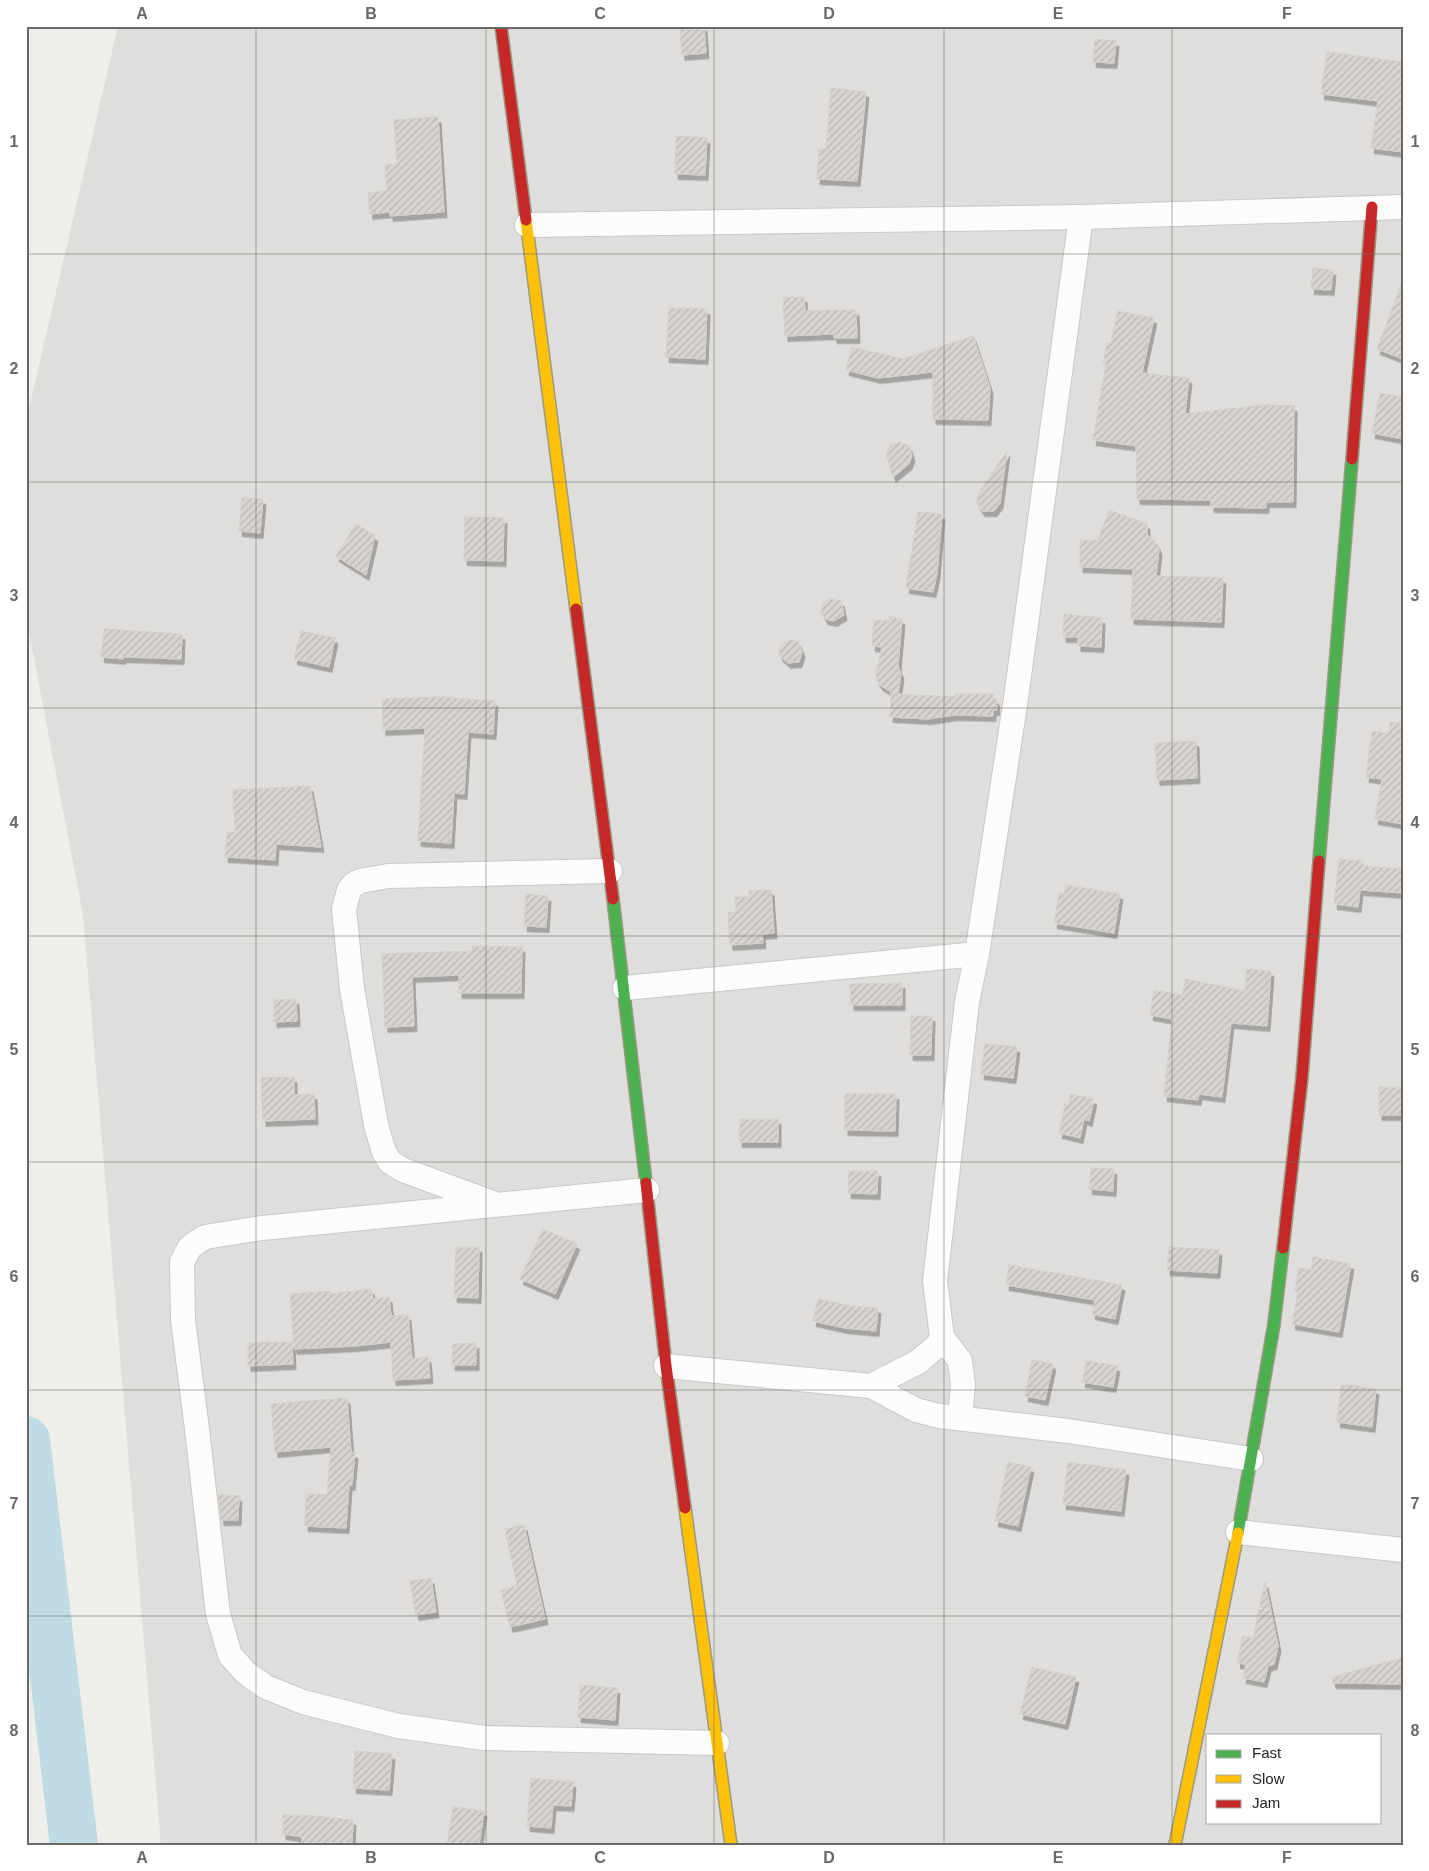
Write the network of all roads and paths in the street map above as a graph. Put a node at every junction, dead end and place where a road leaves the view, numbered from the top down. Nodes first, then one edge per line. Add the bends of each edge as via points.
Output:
1 (501, 26) edge
2 (1372, 207) junction
3 (1403, 207) edge
4 (1082, 217) junction
5 (526, 225) junction
6 (610, 871) junction
7 (977, 954) junction
8 (625, 988) junction
9 (646, 1190) junction
10 (497, 1204) junction
11 (942, 1337) junction
12 (666, 1366) junction
13 (871, 1386) junction
14 (960, 1417) junction
15 (1251, 1459) junction
16 (1238, 1532) junction
17 (1403, 1550) edge
18 (717, 1743) junction
19 (731, 1845) edge
20 (1175, 1845) edge

1 - 5 street
2 - 3 street
2 - 4 street
2 - 15 street via 1302,1077 1274,1324
4 - 5 street
4 - 7 street via 1016,698
5 - 6 street
6 - 8 street
6 - 10 street via 388,876 360,881 349,890 344,909 352,989 376,1125 384,1152 390,1162 403,1170
7 - 8 street
7 - 11 street via 967,1002 935,1281
8 - 9 street
9 - 10 street
9 - 12 street
10 - 18 street via 262,1228 205,1237 190,1247 182,1262 183,1320 218,1614 230,1656 246,1674 266,1687 302,1702 399,1726 484,1738
11 - 13 street via 938,1345 918,1362
11 - 14 street via 960,1361 963,1385
12 - 13 street
12 - 18 street
13 - 14 street via 916,1410
14 - 15 street
15 - 16 street
16 - 17 street
16 - 20 street
18 - 19 street

